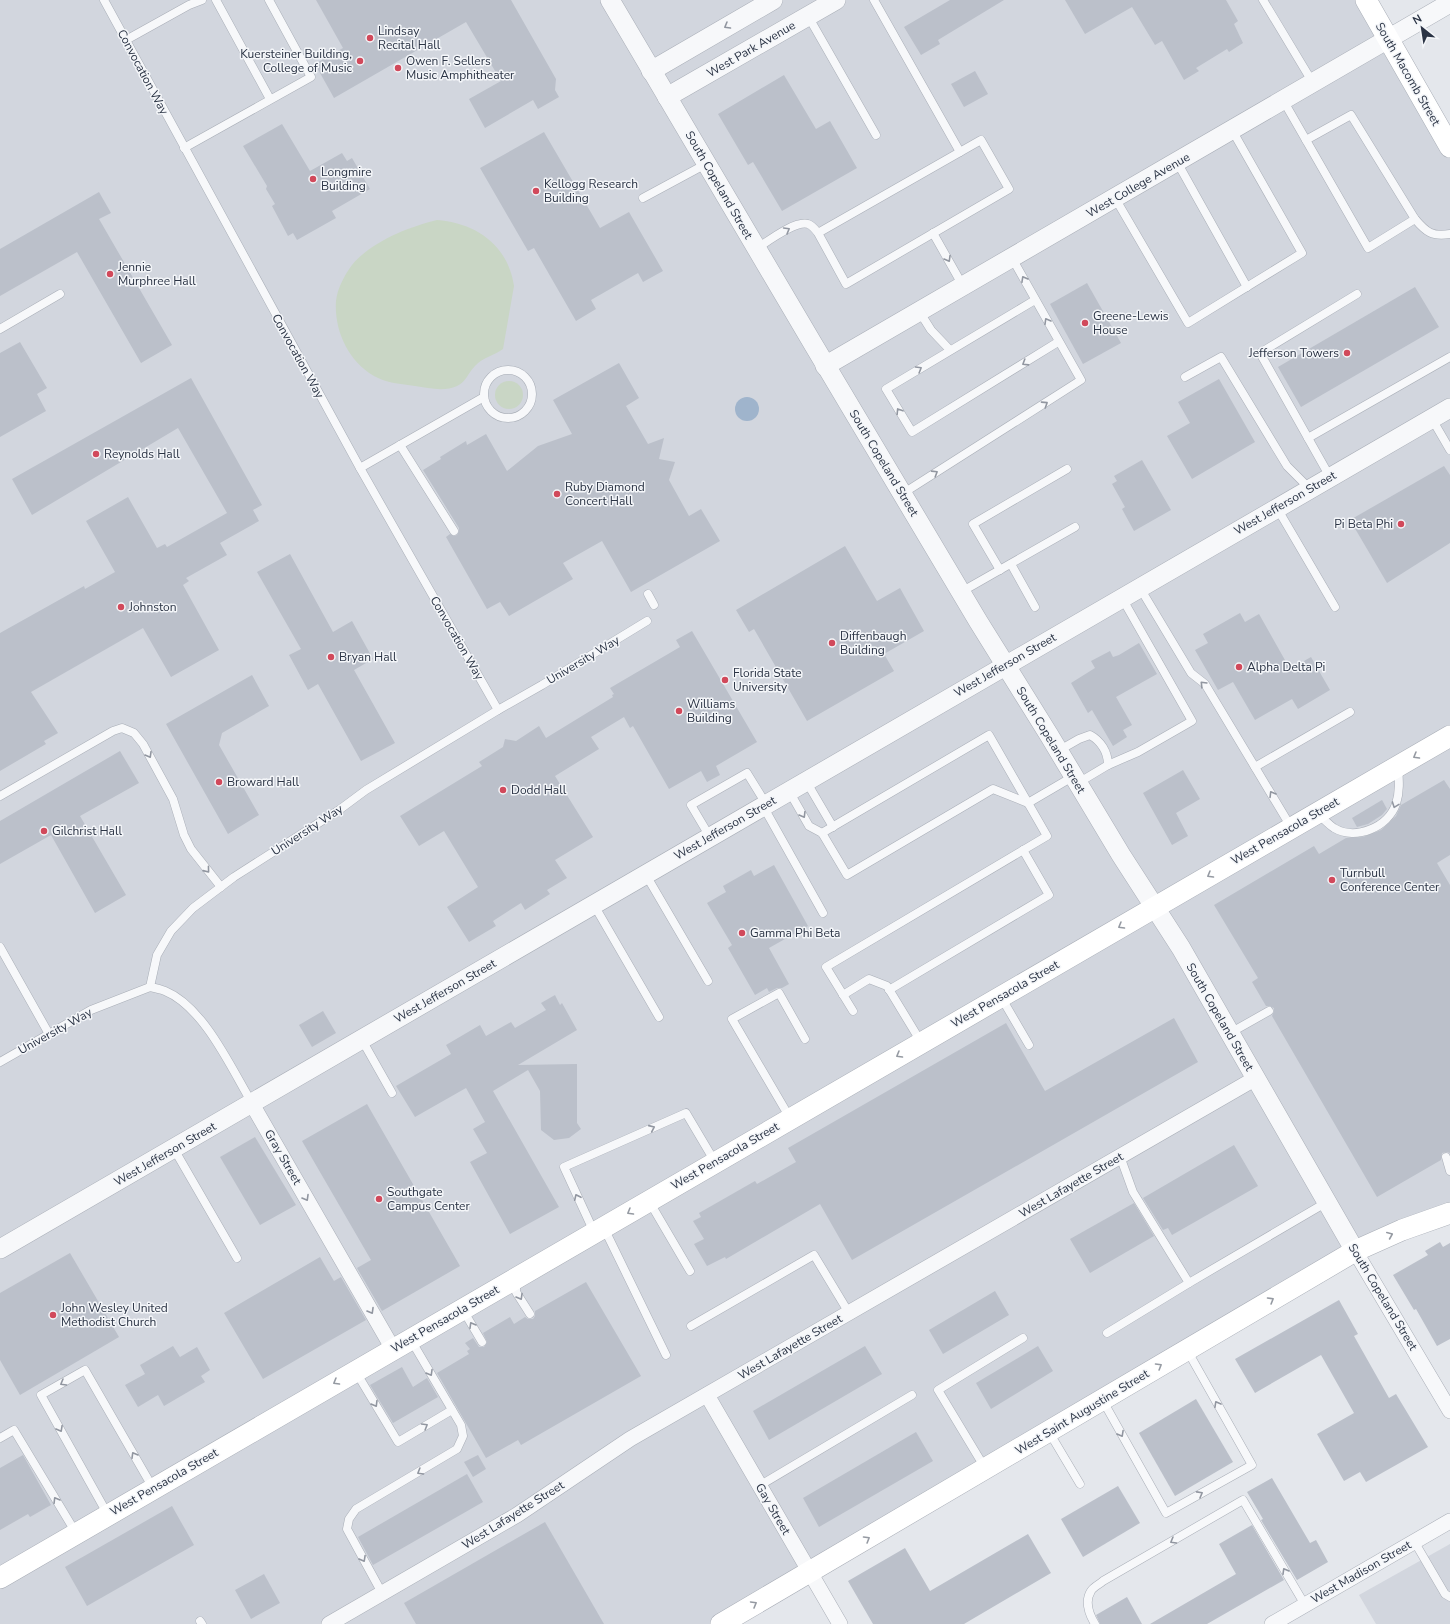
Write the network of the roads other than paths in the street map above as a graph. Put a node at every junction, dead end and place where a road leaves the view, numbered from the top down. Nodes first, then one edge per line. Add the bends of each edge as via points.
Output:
1 (104, 0) edge
2 (202, 0) edge
3 (216, 0) edge
4 (269, 0) edge
5 (610, 0) edge
6 (773, 0) edge
7 (836, 0) edge
8 (874, 0) edge
9 (1264, 0) edge
10 (1366, 0) edge
11 (1450, 3) edge
12 (749, 14) junction
13 (808, 16) junction
14 (1388, 39) junction
15 (126, 40) junction
16 (764, 41) junction
17 (651, 70) junction
18 (1312, 83) junction
19 (667, 97) junction
20 (270, 99) junction
21 (1283, 100) junction
22 (1232, 130) junction
23 (876, 135) dead end
24 (1306, 140) junction
25 (184, 148) junction
26 (1450, 148) edge
27 (960, 152) junction
28 (1177, 162) junction
29 (706, 164) junction
30 (643, 198) dead end
31 (1116, 198) junction
32 (1415, 219) junction
33 (818, 233) junction
34 (933, 233) junction
35 (1450, 234) edge
36 (756, 249) junction
37 (1012, 258) junction
38 (963, 286) junction
39 (1247, 287) junction
40 (60, 294) dead end
41 (1357, 294) dead end
42 (1035, 300) junction
43 (920, 311) junction
44 (0, 329) edge
45 (1058, 342) junction
46 (950, 350) junction
47 (1450, 357) edge
48 (825, 366) junction
49 (1185, 377) dead end
50 (484, 397) junction
51 (1450, 408) edge
52 (1432, 418) junction
53 (1308, 438) junction
54 (400, 446) junction
55 (1450, 450) edge
56 (360, 468) junction
57 (1067, 469) dead end
58 (1330, 477) junction
59 (1310, 489) junction
60 (902, 494) junction
61 (1277, 508) junction
62 (1075, 527) dead end
63 (454, 531) dead end
64 (1011, 564) junction
65 (1000, 570) junction
66 (1139, 588) junction
67 (960, 592) junction
68 (648, 594) dead end
69 (1122, 598) junction
70 (654, 605) dead end
71 (1035, 607) dead end
72 (1335, 607) dead end
73 (648, 621) dead end
74 (1005, 665) junction
75 (498, 710) junction
76 (1350, 712) dead end
77 (1450, 736) edge
78 (1058, 751) junction
79 (1108, 765) junction
80 (1398, 766) junction
81 (1255, 767) junction
82 (1076, 780) junction
83 (806, 782) junction
84 (789, 791) junction
85 (0, 796) edge
86 (1028, 803) junction
87 (765, 805) junction
88 (1317, 813) junction
89 (833, 827) junction
90 (1292, 828) junction
91 (822, 833) junction
92 (710, 837) junction
93 (1024, 850) junction
94 (646, 875) junction
95 (221, 887) junction
96 (594, 905) junction
97 (1155, 907) junction
98 (823, 913) dead end
99 (0, 947) edge
100 (708, 981) dead end
101 (150, 987) junction
102 (889, 990) junction
103 (843, 995) junction
104 (1001, 996) junction
105 (1269, 1011) dead end
106 (853, 1012) dead end
107 (659, 1017) dead end
108 (1230, 1033) junction
109 (49, 1034) junction
110 (805, 1039) dead end
111 (362, 1040) junction
112 (921, 1043) junction
113 (1029, 1045) dead end
114 (0, 1062) edge
115 (1256, 1078) junction
116 (392, 1093) dead end
117 (252, 1104) junction
118 (790, 1118) junction
119 (174, 1149) junction
120 (1120, 1156) junction
121 (1446, 1157) dead end
122 (715, 1162) junction
123 (1450, 1171) edge
124 (649, 1201) junction
125 (1327, 1202) junction
126 (1450, 1214) edge
127 (599, 1230) junction
128 (0, 1249) edge
129 (1355, 1251) junction
130 (237, 1258) dead end
131 (690, 1271) dead end
132 (516, 1278) junction
133 (1189, 1283) junction
134 (463, 1309) junction
135 (848, 1313) junction
136 (530, 1314) dead end
137 (691, 1326) dead end
138 (1107, 1333) dead end
139 (1023, 1338) dead end
140 (411, 1339) junction
141 (482, 1342) dead end
142 (393, 1349) junction
143 (1187, 1350) junction
144 (666, 1355) dead end
145 (355, 1371) junction
146 (707, 1395) junction
147 (912, 1395) dead end
148 (1102, 1400) junction
149 (452, 1410) junction
150 (1450, 1411) edge
151 (1048, 1432) junction
152 (0, 1438) edge
153 (986, 1469) junction
154 (1080, 1484) dead end
155 (760, 1486) junction
156 (153, 1488) junction
157 (108, 1515) junction
158 (1450, 1521) edge
159 (76, 1533) junction
160 (1414, 1542) junction
161 (810, 1572) junction
162 (0, 1578) edge
163 (382, 1594) junction
164 (1450, 1597) edge
165 (1305, 1605) junction
166 (1290, 1620) edge
167 (330, 1624) edge
168 (721, 1624) edge
169 (840, 1624) edge
170 (1095, 1624) edge
171 (1272, 1624) edge

1 - 15 lane, Convocation Way
2 - 15 lane
3 - 20 lane
4 - 20 lane via 311,76
5 - 17 street, South Copeland Street
6 - 12 street
7 - 13 street, West Park Avenue
8 - 27 lane
9 - 18 lane
10 - 14 main road, South Macomb Street
11 - 14 street, West College Avenue
12 - 16 street
12 -> 17 street
13 - 16 street, West Park Avenue
13 - 23 lane
14 - 18 street, West College Avenue
14 - 26 main road, South Macomb Street
15 - 25 lane, Convocation Way
16 - 19 street, West Park Avenue
17 - 19 street, South Copeland Street
18 - 21 street, West College Avenue
19 - 29 street, South Copeland Street
20 - 25 lane
21 - 22 street, West College Avenue
21 - 24 lane
22 - 28 street, West College Avenue
22 - 39 lane via 1302,253
24 - 32 lane via 1351,115
24 - 32 lane via 1368,248
25 - 56 lane, Convocation Way
27 - 33 lane
27 - 34 lane via 981,140 1009,189
28 - 31 street, West College Avenue
28 - 39 lane
29 - 30 lane
29 - 36 street, South Copeland Street
31 - 37 street, West College Avenue
31 - 39 lane via 1188,323
32 - 35 lane via 1426,231 1438,235
33 - 34 lane via 846,284
36 -> 33 lane via 794,226 808,224
34 -> 38 lane
36 - 48 street, South Copeland Street
37 - 38 street, West College Avenue
42 -> 37 lane
38 - 43 street, West College Avenue
40 - 44 lane
41 - 53 lane via 1260,353
45 -> 42 lane
42 - 46 lane
43 - 46 lane via 931,330
43 - 48 street, West College Avenue
45 -> 46 lane via 912,432 886,389
60 -> 45 lane via 1081,380
47 - 53 lane
48 - 60 street, South Copeland Street
49 - 59 lane via 1221,357 1286,466
50 - 50 lane via 491,411 498,416 514,418 528,408 532,392 525,377 512,370 503,370 489,379
50 - 54 lane
51 - 52 street, West Jefferson Street
52 - 55 lane
52 - 58 street, West Jefferson Street
53 - 58 lane
54 - 56 lane
54 - 63 lane
56 - 75 lane, Convocation Way
57 - 65 lane via 973,524
58 - 59 street, West Jefferson Street
59 - 61 street, West Jefferson Street
60 - 67 street, South Copeland Street
61 - 66 street, West Jefferson Street
61 - 72 lane
62 - 64 lane
64 - 65 lane
64 - 71 lane
65 - 67 lane
66 - 69 street, West Jefferson Street
81 -> 66 lane via 1205,684 1190,673
67 - 74 street, South Copeland Street
68 - 70 lane
69 - 74 street, West Jefferson Street
69 - 79 lane via 1192,721 1138,752
73 - 75 lane, University Way
74 - 78 street, South Copeland Street
74 - 83 street, West Jefferson Street
75 - 95 lane, University Way via 366,790
76 - 81 lane
77 -> 80 main road, West Pensacola Street
78 - 79 lane via 1090,735 1098,739 1108,757
78 - 82 street, South Copeland Street
79 - 82 lane
80 - 88 main road, West Pensacola Street
80 -> 88 lane via 1400,791 1396,805 1392,814 1377,826 1359,834 1344,832 1334,828
90 -> 81 lane
82 - 86 lane
82 - 97 street, South Copeland Street
83 - 84 street, West Jefferson Street
83 - 89 lane
84 - 87 street, West Jefferson Street
84 -> 91 lane via 809,826
85 -> 95 lane via 122,728 134,733 143,744 173,799 191,849
86 - 89 lane via 989,735
86 - 91 lane via 993,789 847,875
86 - 93 lane via 1047,836
87 - 92 street, West Jefferson Street
87 - 92 lane via 747,773 691,805
87 - 98 lane
88 - 90 main road, West Pensacola Street
89 - 91 lane
90 -> 97 main road, West Pensacola Street
92 - 94 street, West Jefferson Street
93 - 102 lane via 1049,895
93 - 103 lane via 826,967
94 - 96 street, West Jefferson Street
94 - 100 lane
95 - 101 lane, University Way via 193,908 171,931 157,955
96 - 107 lane
96 - 111 street, West Jefferson Street
97 -> 104 main road, West Pensacola Street
97 - 108 street, South Copeland Street
99 - 109 lane
101 - 109 lane, University Way via 91,1010
101 - 117 lane, Gray Street via 165,991 180,1000 195,1014 217,1042
102 - 103 lane via 887,986 869,979
102 - 112 lane
103 - 106 lane
104 - 112 main road, West Pensacola Street
104 - 113 lane
105 - 108 lane
108 - 115 street, South Copeland Street
109 - 114 lane, University Way
110 - 118 lane via 778,993 732,1019
111 - 116 lane
111 - 117 street, West Jefferson Street
112 -> 118 main road, West Pensacola Street
115 - 120 street, West Lafayette Street
115 - 125 street, South Copeland Street
117 - 119 street, West Jefferson Street
117 -> 142 street, Gray Street
118 - 122 main road, West Pensacola Street
119 - 128 street, West Jefferson Street
119 - 130 lane
120 - 133 lane via 1133,1192
120 - 135 street, West Lafayette Street
121 - 123 lane
122 - 124 main road, West Pensacola Street
127 -> 122 lane via 564,1167 686,1113
124 -> 127 main road, West Pensacola Street
124 - 131 lane
125 - 129 street, South Copeland Street
125 - 133 lane
129 -> 126 main road, West Saint Augustine Street via 1402,1230
127 - 132 main road, West Pensacola Street
127 - 144 lane
143 -> 129 main road, West Saint Augustine Street
129 - 150 street, South Copeland Street
132 - 134 main road, West Pensacola Street
132 -> 136 lane via 516,1292
133 - 138 lane
134 - 140 main road, West Pensacola Street
141 -> 134 lane
135 - 137 lane via 814,1255
135 - 146 street, West Lafayette Street
139 - 153 lane via 938,1390
140 - 142 main road, West Pensacola Street
140 -> 149 lane
142 - 145 main road, West Pensacola Street
148 -> 143 main road, West Saint Augustine Street
148 -> 143 lane via 1166,1513 1252,1465
145 -> 149 lane via 398,1442
145 -> 156 main road, West Pensacola Street
146 - 155 street, Gay Street
146 - 163 street, West Lafayette Street via 630,1440 517,1515
147 - 155 lane
148 - 151 main road, West Saint Augustine Street
149 -> 163 lane via 463,1436 457,1449 356,1509 349,1519 346,1529
151 - 153 main road, West Saint Augustine Street
151 - 154 lane
159 -> 152 lane via 14,1430
161 -> 153 main road, West Saint Augustine Street
155 - 161 street, Gay Street
156 - 157 main road, West Pensacola Street
156 -> 157 lane via 85,1370 41,1395
157 - 159 main road, West Pensacola Street
158 - 160 street, West Madison Street
159 - 162 main road, West Pensacola Street
160 - 164 lane via 1445,1594
160 - 165 street, West Madison Street
168 -> 161 main road, West Saint Augustine Street
161 - 169 street, Gay Street
163 - 167 street, West Lafayette Street
165 - 166 street, West Madison Street
165 -> 170 lane via 1243,1500 1103,1581 1091,1591 1087,1604
166 - 171 street, West Madison Street

